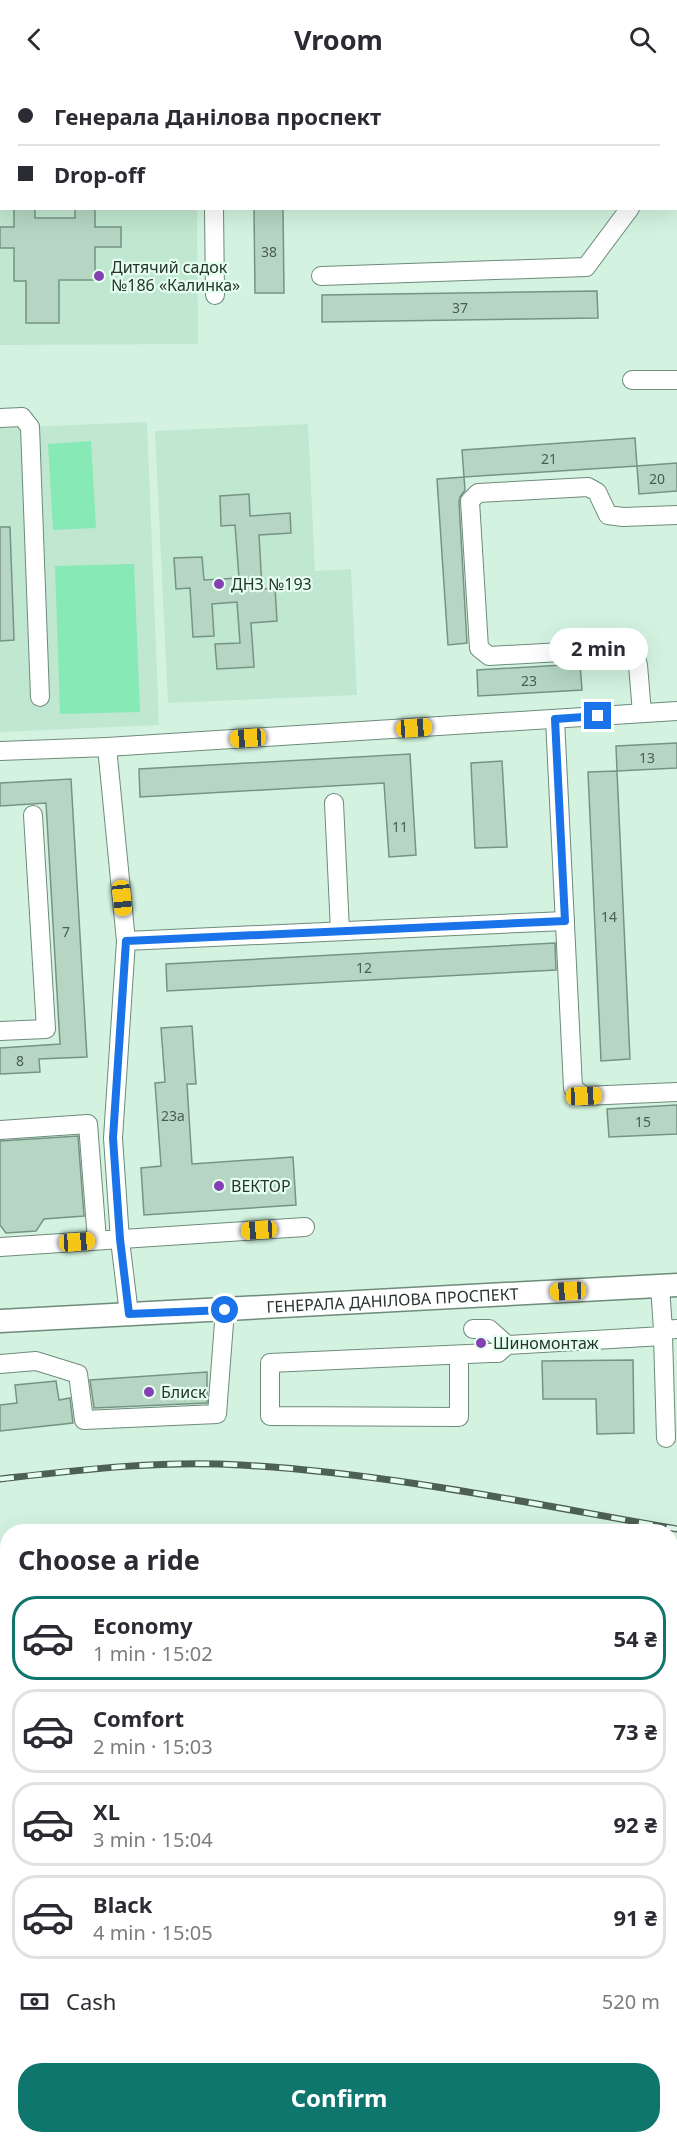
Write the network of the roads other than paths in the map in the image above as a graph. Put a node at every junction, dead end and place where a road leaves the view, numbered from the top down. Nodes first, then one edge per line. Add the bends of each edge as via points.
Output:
1 (214, 210) edge
2 (629, 210) edge
3 (321, 276) dead end
4 (215, 295) dead end
5 (632, 380) dead end
6 (677, 380) edge
7 (0, 418) edge
8 (677, 515) edge
9 (40, 697) dead end
10 (677, 711) edge
11 (642, 713) junction
12 (555, 719) junction
13 (107, 747) junction
14 (0, 751) edge
15 (334, 803) dead end
16 (33, 815) dead end
17 (565, 921) junction
18 (340, 931) junction
19 (126, 941) junction
20 (0, 1031) edge
21 (677, 1092) edge
22 (0, 1130) edge
23 (305, 1227) dead end
24 (120, 1239) junction
25 (97, 1240) junction
26 (0, 1246) edge
27 (668, 1286) edge
28 (225, 1310) junction
29 (129, 1314) junction
30 (0, 1321) edge
31 (473, 1329) dead end
32 (667, 1331) edge
33 (507, 1345) junction
34 (459, 1355) junction
35 (0, 1364) edge
36 (666, 1438) dead end

1 - 4 lane
2 - 3 lane via 586,267
5 - 6 lane
7 - 9 lane via 22,417 30,427
8 - 11 lane via 608,515 597,492 588,487 478,493 470,501 479,648 489,656 633,648
10 - 11 lane
11 - 12 lane
12 - 13 lane
12 - 17 lane
13 - 14 lane
13 - 19 lane
15 - 18 lane
16 - 20 lane via 46,1029
17 - 18 lane
17 - 21 lane via 573,1088 584,1096
18 - 19 lane
19 - 24 lane via 113,1138
22 - 25 lane via 88,1124
23 - 24 lane
24 - 25 lane
24 - 29 lane
25 - 26 lane
27 - 28 main road, ГЕНЕРАЛА ДАНІЛОВА ПРОСПЕКТ
27 - 32 lane
28 - 29 main road, ГЕНЕРАЛА ДАНІЛОВА ПРОСПЕКТ
28 - 35 lane via 217,1414 84,1420 78,1374 36,1361
29 - 30 main road, ГЕНЕРАЛА ДАНІЛОВА ПРОСПЕКТ
31 - 33 lane via 489,1329
32 - 33 lane
32 - 36 lane
33 - 34 lane via 498,1353
34 - 34 lane via 270,1363 270,1416 459,1417

